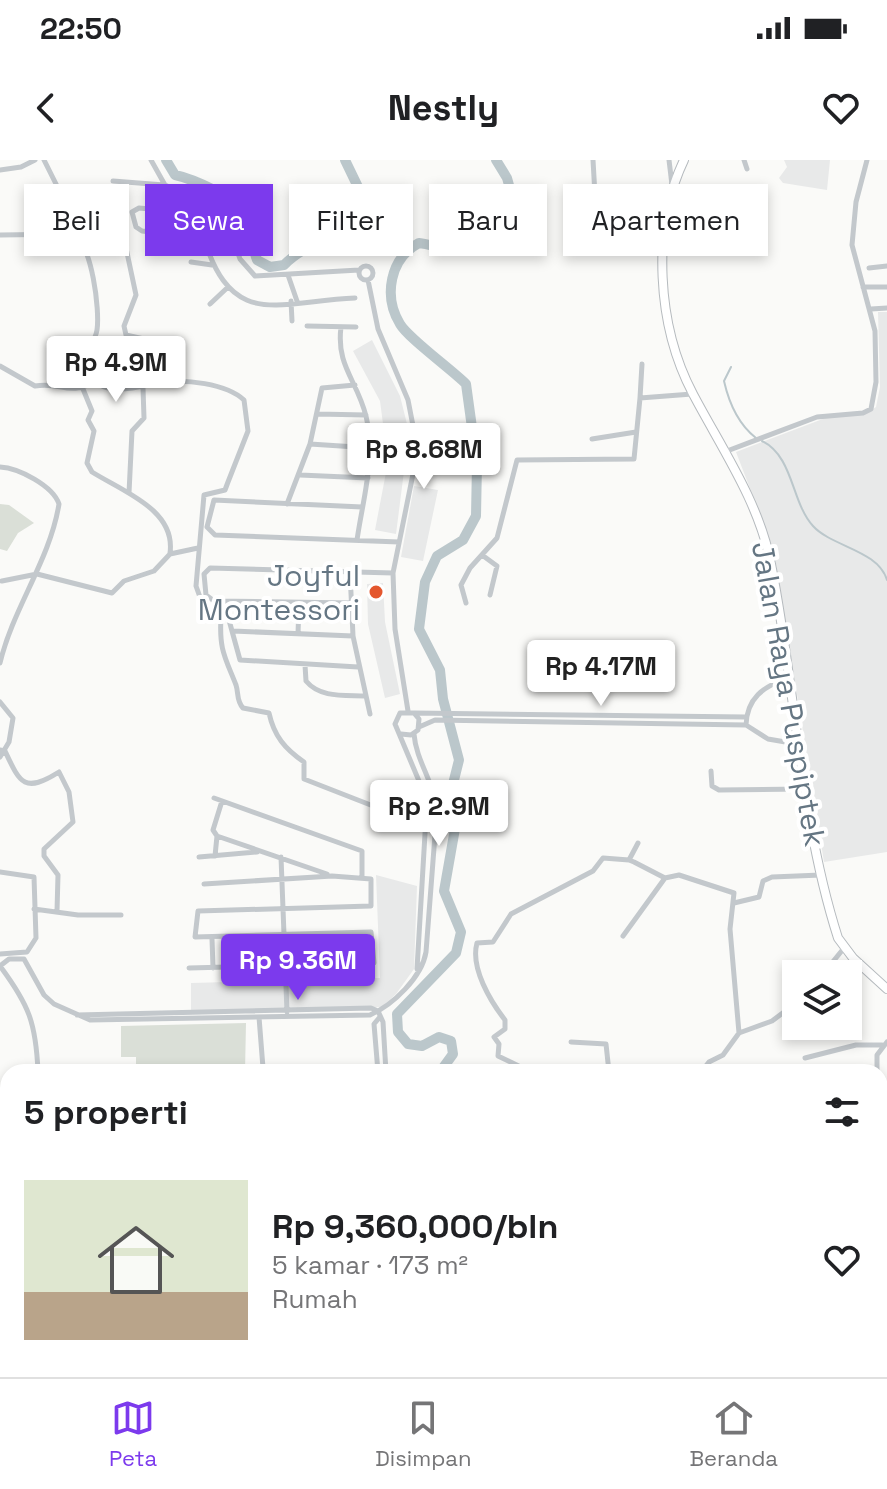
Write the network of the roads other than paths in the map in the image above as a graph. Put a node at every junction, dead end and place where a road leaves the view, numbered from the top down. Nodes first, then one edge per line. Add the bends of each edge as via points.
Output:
1 (35, 160) edge
2 (44, 160) edge
3 (151, 160) edge
4 (593, 160) edge
5 (669, 160) edge
6 (684, 160) edge
7 (744, 160) edge
8 (867, 160) edge
9 (747, 169) dead end
10 (0, 170) edge
11 (113, 181) dead end
12 (56, 184) edge
13 (152, 184) edge
14 (164, 184) edge
15 (594, 184) edge
16 (672, 184) edge
17 (673, 184) edge
18 (145, 209) edge
19 (145, 232) edge
20 (0, 235) edge
21 (24, 237) edge
22 (85, 256) edge
23 (128, 256) edge
24 (209, 256) edge
25 (239, 256) edge
26 (665, 256) edge
27 (191, 262) dead end
28 (212, 265) junction
29 (887, 266) edge
30 (869, 268) dead end
31 (359, 270) junction
32 (288, 275) junction
33 (368, 280) junction
34 (863, 287) junction
35 (887, 287) edge
36 (227, 288) junction
37 (355, 298) dead end
38 (294, 301) junction
39 (210, 304) dead end
40 (887, 308) edge
41 (871, 309) junction
42 (292, 321) dead end
43 (307, 326) dead end
44 (341, 327) junction
45 (356, 327) dead end
46 (144, 339) dead end
47 (642, 364) dead end
48 (0, 366) edge
49 (96, 381) junction
50 (355, 385) junction
51 (143, 388) junction
52 (83, 389) junction
53 (693, 394) junction
54 (640, 398) junction
55 (317, 414) junction
56 (366, 415) junction
57 (636, 432) junction
58 (592, 439) dead end
59 (310, 444) junction
60 (371, 448) junction
61 (727, 451) junction
62 (0, 467) edge
63 (300, 475) junction
64 (368, 478) junction
65 (129, 494) junction
66 (287, 504) junction
67 (362, 507) junction
68 (357, 540) junction
69 (399, 542) junction
70 (198, 548) junction
71 (170, 554) junction
72 (482, 555) junction
73 (350, 572) junction
74 (393, 573) junction
75 (37, 574) junction
76 (2, 581) dead end
77 (490, 595) dead end
78 (224, 602) junction
79 (299, 603) junction
80 (352, 603) junction
81 (466, 603) dead end
82 (233, 631) junction
83 (298, 634) junction
84 (353, 636) junction
85 (0, 663) edge
86 (305, 665) junction
87 (358, 667) junction
88 (787, 678) junction
89 (365, 696) junction
90 (0, 702) edge
91 (411, 712) junction
92 (370, 714) dead end
93 (746, 717) junction
94 (746, 725) junction
95 (419, 727) junction
96 (401, 734) junction
97 (414, 734) junction
98 (797, 744) junction
99 (3, 750) edge
100 (0, 757) edge
101 (711, 771) dead end
102 (803, 789) junction
103 (214, 798) dead end
104 (222, 801) junction
105 (427, 827) junction
106 (217, 836) junction
107 (638, 843) dead end
108 (261, 852) junction
109 (215, 856) junction
110 (199, 857) dead end
111 (281, 857) junction
112 (629, 860) junction
113 (0, 872) edge
114 (821, 875) junction
115 (332, 876) junction
116 (362, 878) junction
117 (665, 878) junction
118 (280, 880) junction
119 (204, 884) dead end
120 (734, 903) junction
121 (34, 909) junction
122 (282, 909) junction
123 (57, 911) junction
124 (121, 915) dead end
125 (418, 925) junction
126 (427, 925) junction
127 (623, 936) dead end
128 (283, 937) junction
129 (212, 939) junction
130 (844, 948) junction
131 (0, 954) edge
132 (834, 960) edge
133 (0, 966) edge
134 (284, 967) junction
135 (189, 968) dead end
136 (213, 968) junction
137 (417, 970) junction
138 (887, 989) edge
139 (287, 1013) junction
140 (223, 1014) junction
141 (379, 1014) junction
142 (782, 1014) edge
143 (259, 1017) junction
144 (739, 1033) junction
145 (571, 1042) dead end
146 (885, 1044) edge
147 (805, 1058) dead end
148 (37, 1064) edge
149 (262, 1064) edge
150 (377, 1064) edge
151 (385, 1064) edge
152 (514, 1064) edge
153 (608, 1064) edge
154 (707, 1064) edge
155 (877, 1064) edge

1 - 10 street
2 - 12 street
3 - 14 street
4 - 15 street
5 - 16 street
6 - 17 main road, Jalan Raya Puspiptek
7 - 9 street
8 - 34 street via 852,245
11 - 13 street
18 - 19 street via 133,211 140,231
20 - 21 street
22 - 49 street via 99,306 97,333 83,366
23 - 46 street via 136,295 124,326 126,335
24 - 28 street
25 - 32 street via 255,276
26 - 53 main road, Jalan Raya Puspiptek via 665,294 676,349
27 - 28 street
28 - 36 street
29 - 30 street
31 - 32 street
31 - 33 street
31 - 33 street via 370,268
32 - 38 street
33 - 69 street via 378,329 408,400 415,436
34 - 35 street
34 - 41 street
36 - 38 street via 258,305
36 - 39 street
37 - 38 street
38 - 42 street
40 - 41 street
41 - 61 street via 877,353 871,409 817,417
43 - 44 street
44 - 45 street
44 - 50 street via 339,353
47 - 54 street
48 - 52 street via 35,386
49 - 51 street via 111,390
49 - 52 street
50 - 55 street via 323,387
50 - 56 street
51 - 65 street via 144,418 132,431
51 - 70 street via 197,384 244,400 245,440 225,490 204,495
52 - 65 street via 94,431 87,463 92,472
53 - 54 street
53 - 61 main road, Jalan Raya Puspiptek
54 - 57 street
55 - 56 street
55 - 59 street
56 - 60 street
57 - 58 street
57 - 72 street via 633,459 517,460 499,533
59 - 60 street
59 - 63 street
60 - 64 street
61 - 88 main road, Jalan Raya Puspiptek via 771,560
62 - 75 street via 23,474 58,500
63 - 64 street
63 - 66 street
64 - 67 street
65 - 71 street via 162,516 172,536
66 - 67 street
66 - 68 street via 214,500 208,529 215,535
67 - 68 street
68 - 69 street
69 - 74 street
70 - 71 street
70 - 105 street via 196,586 201,600 221,617 224,664 243,708 269,713 285,749 304,762 304,779
71 - 75 street via 154,571 124,581 112,593
72 - 77 street via 497,566
72 - 81 street via 461,585
73 - 74 street
73 - 78 street via 208,569 203,580 206,595
73 - 80 street
74 - 91 street via 395,629
75 - 76 street
75 - 85 street
78 - 79 street
78 - 82 street
79 - 80 street
79 - 83 street
80 - 84 street
82 - 83 street
82 - 86 street via 240,660
83 - 84 street
84 - 87 street
86 - 87 street
86 - 89 street via 311,687 328,695
87 - 89 street
88 - 93 street via 758,694
88 - 98 main road, Jalan Raya Puspiptek
89 - 92 street
90 - 99 street via 13,718
91 - 93 street
91 - 95 street
91 - 96 street via 395,720
93 - 94 street
94 - 95 street via 435,720
94 - 98 street via 768,739
95 - 97 street
96 - 97 street
96 - 105 street via 427,800
97 - 126 street via 437,809
98 - 102 main road, Jalan Raya Puspiptek
99 - 100 street
99 - 123 street via 21,781 42,783 59,772 69,792 73,822 44,849 58,875
101 - 102 street via 712,786 719,790
102 - 114 main road, Jalan Raya Puspiptek
103 - 104 street
104 - 106 street via 213,830
104 - 116 street via 362,851
105 - 125 street
106 - 108 street
106 - 109 street
107 - 112 street
108 - 109 street
108 - 111 street
109 - 110 street
111 - 115 street
111 - 118 street
112 - 117 street
112 - 152 street via 603,858 593,871 507,917 493,942 477,943 478,968 495,1010 505,1020 505,1029 494,1037 498,1056
113 - 121 street via 33,875
114 - 120 street via 772,877 763,881 759,897
114 - 130 main road, Jalan Raya Puspiptek
115 - 116 street
115 - 118 street
116 - 122 street via 371,880 371,906
117 - 120 street via 679,875 730,890
117 - 127 street
118 - 119 street
118 - 122 street
120 - 144 street via 730,929
121 - 123 street
121 - 131 street via 32,948
122 - 128 street
122 - 129 street via 197,912 195,938
123 - 124 street
125 - 126 street
125 - 137 street
126 - 137 street via 425,960
128 - 129 street
128 - 134 street
128 - 134 street via 372,933 374,963
129 - 136 street
130 - 132 street
130 - 138 main road, Jalan Raya Puspiptek
133 - 140 street via 9,959 24,959 44,995 90,1020
133 - 148 street via 33,1019
134 - 136 street
134 - 139 street
135 - 136 street
137 - 141 street
139 - 140 street
139 - 141 street
139 - 143 street
140 - 143 street
141 - 150 street via 374,1024
141 - 151 street
142 - 144 street
143 - 149 street
144 - 154 street via 723,1055
145 - 153 street via 606,1044
146 - 147 street via 856,1045
146 - 155 street

